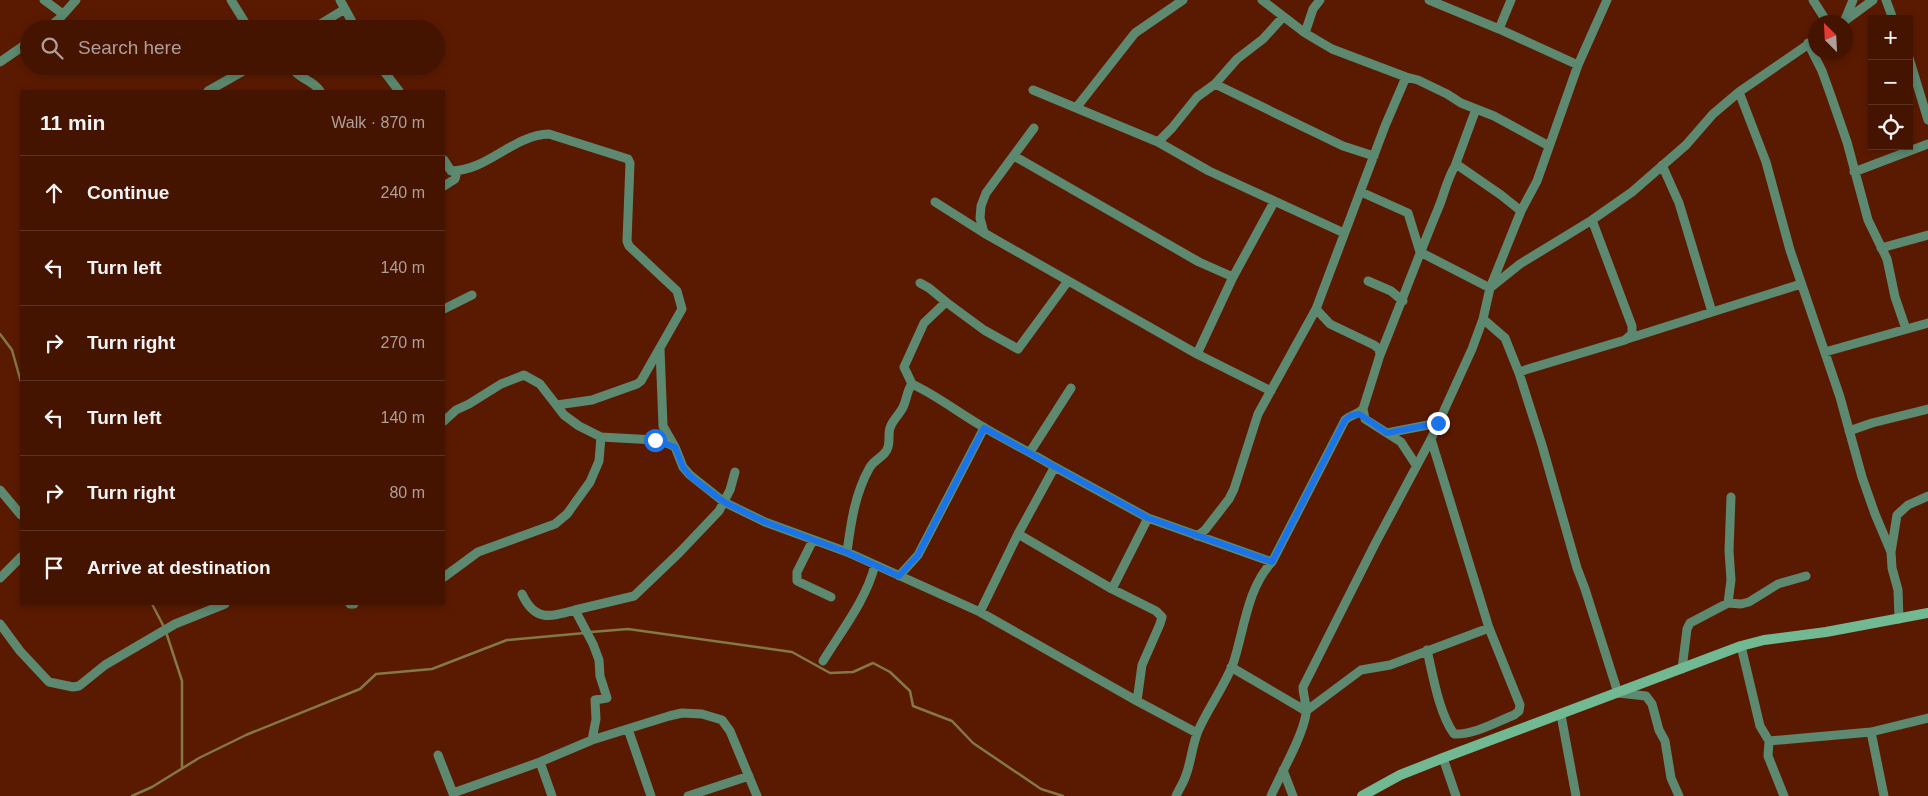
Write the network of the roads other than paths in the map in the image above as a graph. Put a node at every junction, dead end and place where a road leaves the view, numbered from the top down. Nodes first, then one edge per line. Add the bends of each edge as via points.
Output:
1 (44, 0) edge
2 (76, 0) edge
3 (231, 0) edge
4 (340, 0) edge
5 (1183, 0) edge
6 (1262, 0) edge
7 (1320, 0) edge
8 (1429, 0) edge
9 (1512, 0) edge
10 (1607, 0) edge
11 (1813, 0) edge
12 (1853, 0) edge
13 (1873, 0) edge
14 (1886, 0) edge
15 (345, 9) junction
16 (63, 14) junction
17 (1823, 15) edge
18 (1847, 15) edge
19 (1853, 15) edge
20 (1892, 15) edge
21 (1283, 17) junction
22 (57, 20) edge
23 (243, 20) edge
24 (327, 20) edge
25 (351, 20) edge
26 (1499, 29) junction
27 (1304, 33) junction
28 (1808, 44) edge
29 (20, 48) edge
30 (1819, 60) edge
31 (1910, 60) edge
32 (0, 62) edge
33 (1578, 65) junction
34 (236, 75) edge
35 (298, 75) edge
36 (387, 75) edge
37 (1406, 77) junction
38 (1215, 84) junction
39 (210, 90) edge
40 (319, 90) edge
41 (398, 90) edge
42 (1033, 90) dead end
43 (1739, 92) junction
44 (1076, 108) junction
45 (1476, 109) junction
46 (1928, 120) edge
47 (1034, 128) dead end
48 (1158, 142) junction
49 (1928, 144) edge
50 (1549, 146) junction
51 (1014, 156) junction
52 (1374, 156) junction
53 (445, 161) edge
54 (1662, 165) junction
55 (1455, 166) junction
56 (457, 171) junction
57 (1854, 172) junction
58 (445, 185) edge
59 (1361, 192) junction
60 (934, 202) dead end
61 (1274, 202) junction
62 (1521, 211) junction
63 (1592, 220) junction
64 (984, 233) junction
65 (1344, 233) junction
66 (1928, 235) edge
67 (1881, 248) junction
68 (1420, 252) junction
69 (1234, 277) junction
70 (1368, 280) dead end
71 (1068, 281) junction
72 (920, 283) dead end
73 (1801, 284) junction
74 (1490, 288) junction
75 (472, 295) dead end
76 (1403, 300) junction
77 (946, 302) junction
78 (445, 308) edge
79 (1316, 309) junction
80 (1712, 312) junction
81 (1483, 319) junction
82 (1928, 323) edge
83 (1906, 329) junction
84 (1625, 340) junction
85 (660, 348) junction
86 (1825, 352) junction
87 (1197, 354) junction
88 (1380, 355) junction
89 (1519, 373) junction
90 (912, 384) junction
91 (1070, 388) dead end
92 (1271, 391) junction
93 (557, 405) junction
94 (1928, 409) edge
95 (1362, 414) junction
96 (445, 419) edge
97 (1438, 423) junction
98 (984, 428) junction
99 (1849, 431) junction
100 (1387, 433) junction
101 (601, 437) junction
102 (1431, 439) junction
103 (675, 447) junction
104 (1030, 452) junction
105 (1416, 465) junction
106 (1052, 466) junction
107 (735, 472) dead end
108 (0, 490) edge
109 (1928, 496) edge
110 (1731, 497) dead end
111 (724, 502) junction
112 (20, 514) edge
113 (1148, 518) junction
114 (1018, 534) junction
115 (1197, 536) junction
116 (813, 540) junction
117 (846, 552) junction
118 (1891, 552) junction
119 (20, 557) edge
120 (1272, 562) junction
121 (875, 565) junction
122 (445, 576) edge
123 (899, 576) junction
124 (1806, 576) dead end
125 (0, 578) edge
126 (1112, 589) junction
127 (522, 594) dead end
128 (831, 596) dead end
129 (1728, 603) junction
130 (223, 605) edge
131 (575, 610) junction
132 (980, 612) junction
133 (1928, 613) edge
134 (1899, 619) junction
135 (0, 624) edge
136 (1489, 628) junction
137 (1741, 646) junction
138 (1427, 650) junction
139 (823, 661) dead end
140 (1231, 667) junction
141 (1682, 669) junction
142 (1618, 693) junction
143 (1137, 701) junction
144 (1306, 711) junction
145 (1561, 715) junction
146 (1928, 718) edge
147 (628, 729) junction
148 (1473, 731) junction
149 (1871, 732) junction
150 (1197, 733) junction
151 (592, 740) junction
152 (1769, 741) junction
153 (1477, 745) junction
154 (438, 755) dead end
155 (1443, 758) junction
156 (540, 762) junction
157 (1283, 770) junction
158 (749, 776) junction
159 (454, 795) edge
160 (552, 796) edge
161 (651, 796) edge
162 (688, 796) edge
163 (757, 796) edge
164 (1176, 796) edge
165 (1271, 796) edge
166 (1293, 796) edge
167 (1362, 796) edge
168 (1456, 796) edge
169 (1576, 796) edge
170 (1679, 796) edge
171 (1784, 796) edge
172 (1884, 796) edge

1 - 16 street
2 - 16 street
3 - 23 street
4 - 15 street
5 - 44 street via 1135,33
6 - 21 street
7 - 27 street
8 - 26 street
9 - 26 street
10 - 33 street
11 - 17 street
12 - 18 street
13 - 19 street
14 - 20 street
15 - 24 street
15 - 25 street
16 - 22 street
21 - 27 street
21 - 38 street
26 - 33 street
27 - 37 street via 1332,49
28 - 43 street
29 - 32 street
30 - 57 street
31 - 46 street
33 - 50 street
34 - 39 street
35 - 40 street
36 - 41 street
37 - 45 street
37 - 52 street
38 - 48 street via 1197,97
38 - 52 street via 1343,146
42 - 44 street
43 - 54 street
43 - 73 street via 1766,162
44 - 48 street
45 - 50 street
45 - 55 street
47 - 51 street
48 - 61 street
49 - 57 street
50 - 62 street via 1537,181
51 - 64 street via 986,193 980,218
51 - 69 street via 1199,262
52 - 59 street
53 - 56 street via 451,170
54 - 63 street via 1632,192
54 - 80 street via 1679,203
55 - 62 street
55 - 68 street
56 - 58 street via 455,179
56 - 85 street via 537,134 549,134 628,158 627,241 677,291 681,301 682,309
57 - 67 street via 1868,220
59 - 65 street
59 - 68 street via 1408,213
60 - 64 street
61 - 65 street
61 - 69 street
62 - 74 street
63 - 74 street via 1520,264
63 - 84 street via 1632,326 1632,334
64 - 71 street
65 - 79 street
66 - 67 street
67 - 83 street
68 - 74 street
68 - 76 street
69 - 87 street
70 - 76 street
71 - 77 street via 1018,349 984,330
71 - 87 street
72 - 77 street
73 - 80 street
73 - 86 street
74 - 81 street
75 - 78 street
76 - 88 street
77 - 90 street via 924,322 904,366
79 - 88 street via 1330,324 1374,345
79 - 92 street
80 - 84 street
81 - 89 street via 1505,338
81 - 97 street
82 - 83 street
83 - 86 street
84 - 89 street
85 - 93 street via 638,384 592,400
85 - 103 street via 663,426
86 - 99 street
87 - 92 street
88 - 95 street
89 - 142 street via 1576,568 1586,589
90 - 98 street
90 - 117 street via 889,431 889,447 871,466 856,500
91 - 104 street
92 - 115 street via 1252,429 1242,468 1229,499
93 - 96 street via 540,384 524,376 501,384
93 - 101 street via 579,426
94 - 99 street
95 - 100 street
95 - 120 street via 1345,420
97 - 100 street
97 - 102 street
98 - 104 street
98 - 123 street via 918,555
99 - 118 street via 1875,514
100 - 105 street via 1401,442
101 - 103 street via 655,440
101 - 122 street via 599,461 590,482 567,514 555,524 478,552
102 - 105 street
102 - 136 street
103 - 111 street via 690,476
104 - 106 street
105 - 144 street via 1303,686
106 - 113 street
106 - 114 street via 1053,470
107 - 111 street
108 - 112 street
109 - 118 street via 1908,505 1897,515
110 - 129 street
111 - 116 street
111 - 131 street via 704,528 634,596
113 - 115 street
113 - 126 street
114 - 126 street
114 - 132 street
115 - 120 street
116 - 117 street
116 - 128 street via 797,572 797,581
117 - 121 street
118 - 134 street
119 - 125 street
120 - 140 street via 1263,571 1243,622
121 - 123 street
121 - 139 street via 858,604
123 - 132 street
124 - 129 street via 1778,584 1750,602
126 - 143 street via 1162,617 1142,665
127 - 131 street via 542,616
129 - 141 street via 1690,623
130 - 135 street via 175,624 105,665 79,686 50,682
131 - 151 street via 600,660 600,676 607,698 595,700
132 - 143 street
133 - 134 main road
134 - 137 main road
136 - 138 street
136 - 148 street via 1520,711
137 - 141 main road
137 - 152 street via 1760,726
138 - 144 street via 1390,665 1362,670
138 - 148 street via 1450,728 1454,734
140 - 144 street
140 - 150 street
141 - 142 main road
142 - 145 main road
142 - 170 street via 1646,696 1652,704 1668,748 1672,778
143 - 150 street
144 - 157 street via 1303,726
145 - 153 main road
145 - 169 street
146 - 149 street
147 - 151 street
147 - 158 street via 682,713 722,720
147 - 161 street
148 - 153 street
149 - 152 street
149 - 172 street
150 - 164 street via 1187,775
151 - 156 street
152 - 171 street via 1768,756
153 - 155 main road
154 - 159 street
155 - 167 main road via 1400,775
155 - 168 street
156 - 159 street
156 - 160 street
157 - 165 street
157 - 166 street
158 - 162 street
158 - 163 street

